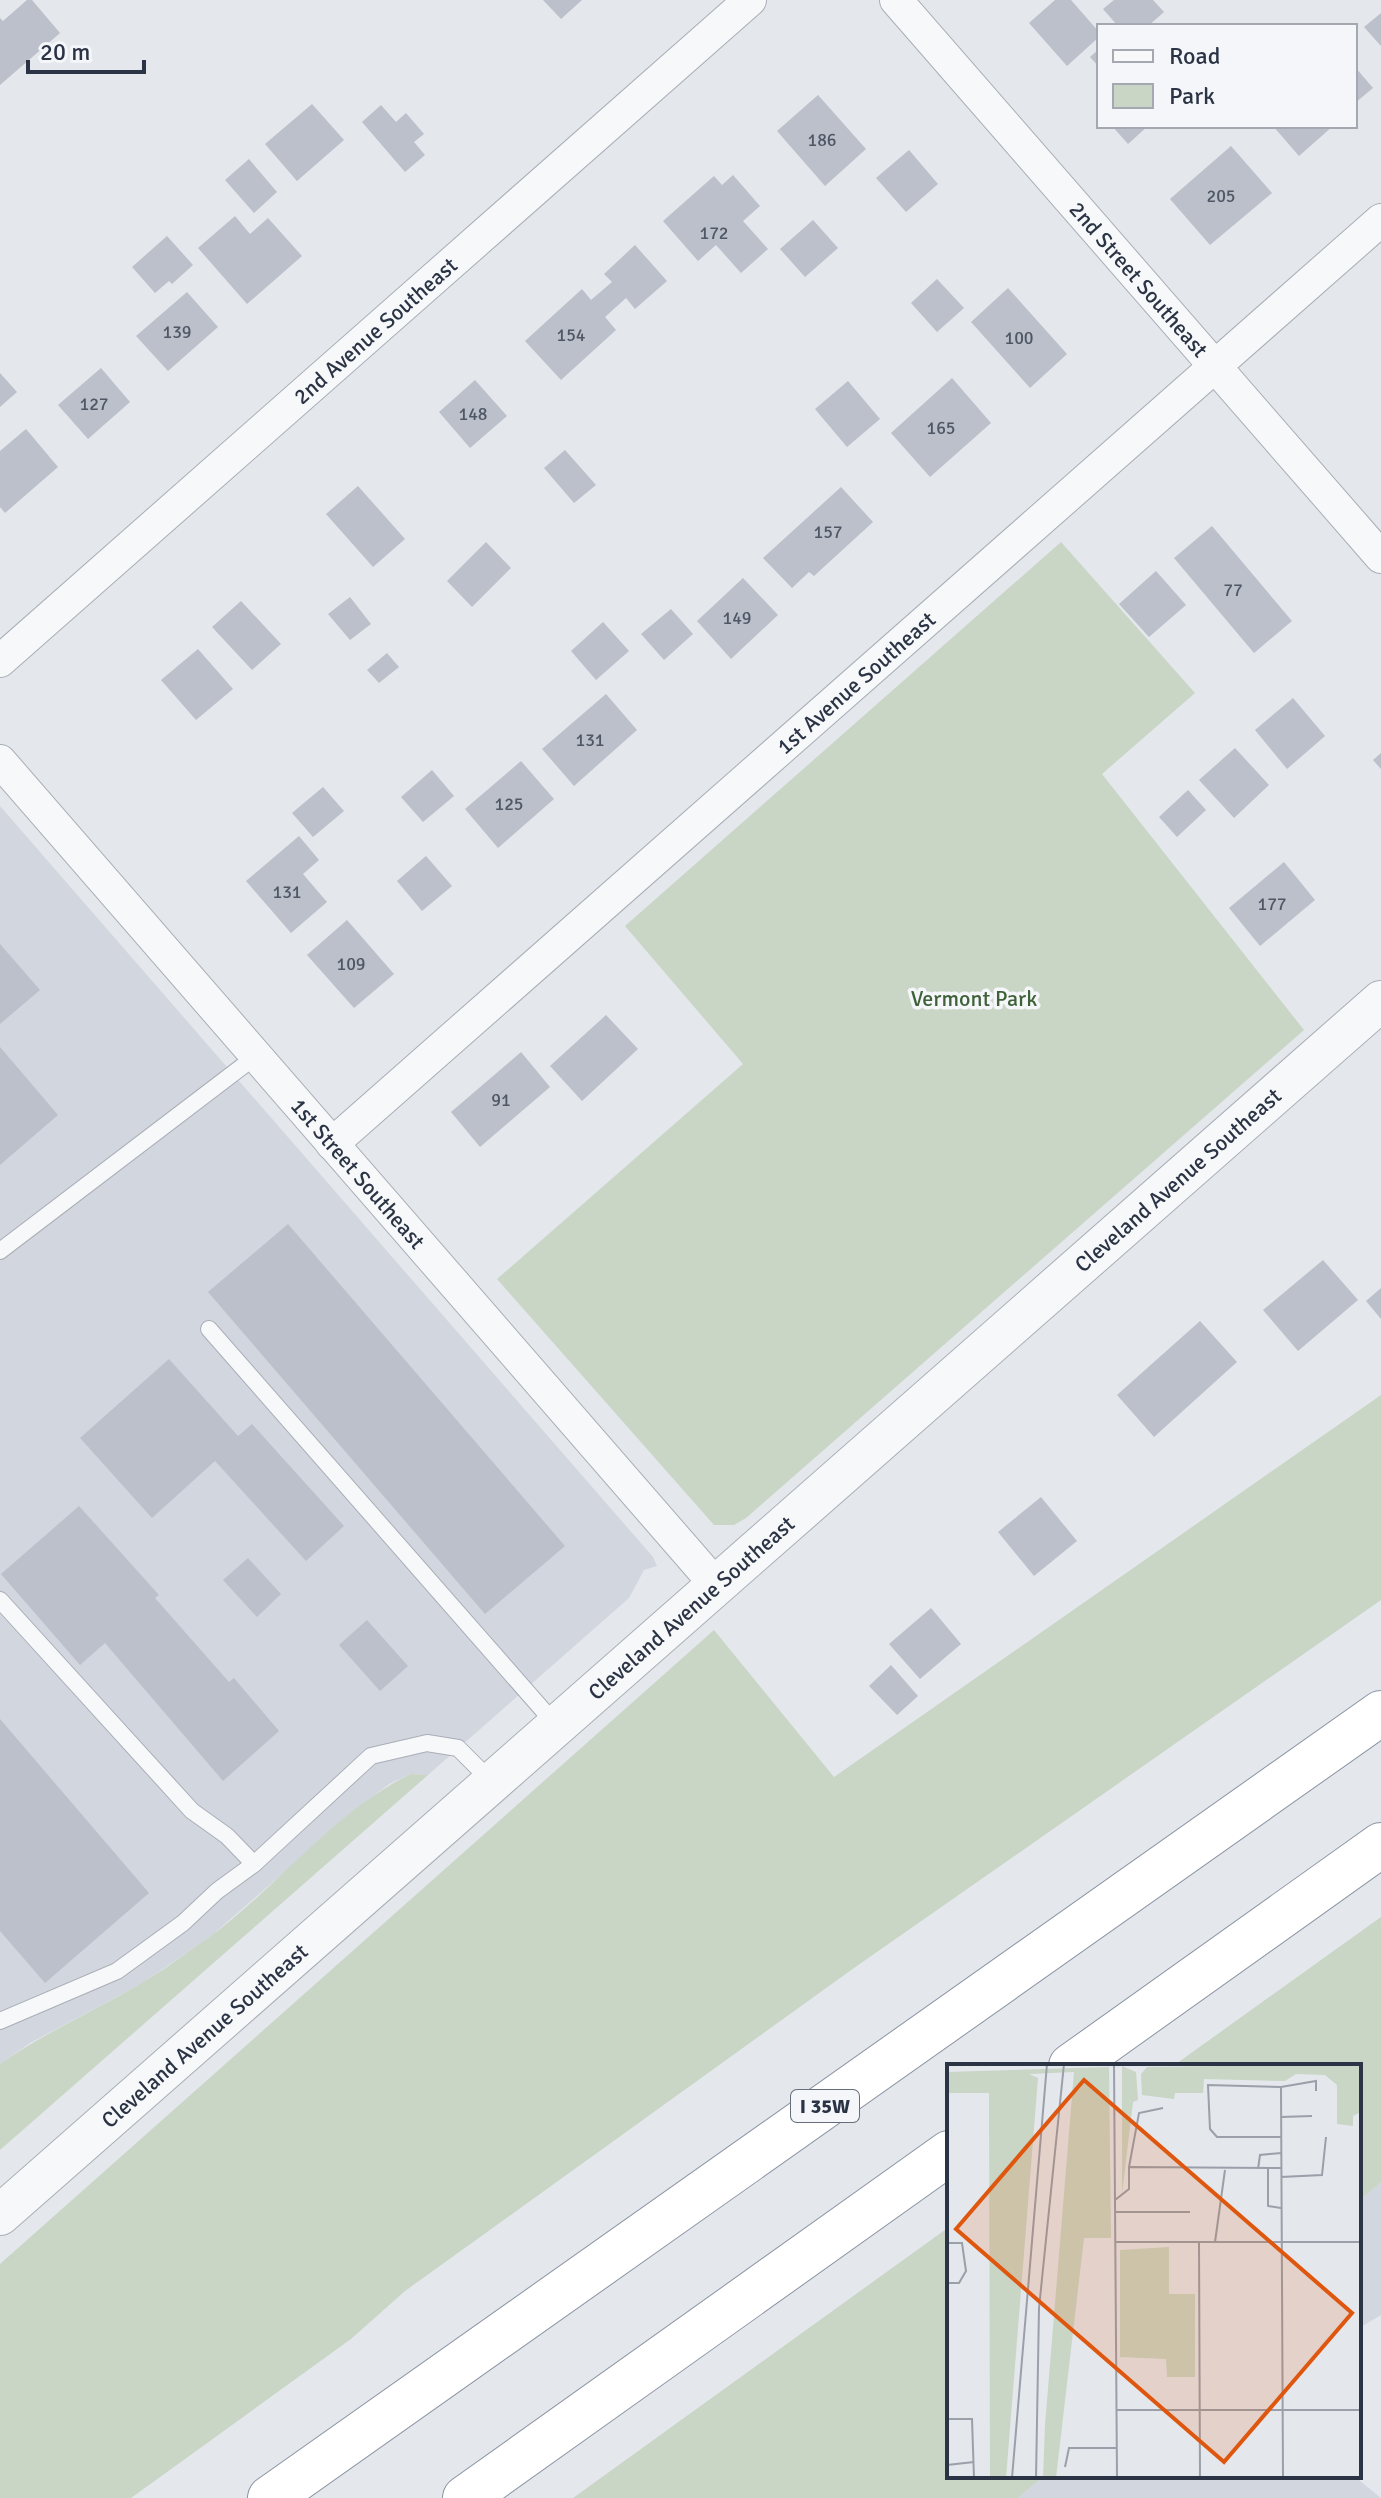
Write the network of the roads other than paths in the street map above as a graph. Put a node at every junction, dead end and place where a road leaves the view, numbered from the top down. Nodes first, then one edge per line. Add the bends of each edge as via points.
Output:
1 (750, 0) edge
2 (896, 0) edge
3 (1381, 220) edge
4 (1215, 366) junction
5 (1381, 557) edge
6 (0, 661) edge
7 (0, 761) edge
8 (1381, 1001) edge
9 (256, 1056) junction
10 (332, 1144) junction
11 (0, 1251) edge
12 (209, 1329) dead end
13 (716, 1585) junction
14 (0, 1600) edge
15 (1381, 1713) edge
16 (556, 1725) junction
17 (491, 1781) junction
18 (1381, 1845) edge
19 (254, 1864) junction
20 (0, 2021) edge
21 (1074, 2064) edge
22 (947, 2154) edge
23 (0, 2215) edge
24 (270, 2498) edge
25 (465, 2498) edge

1 - 6 street, 2nd Avenue Southeast
2 - 4 street, 2nd Street Southeast
3 - 4 street, 1st Avenue Southeast
4 - 5 street, 2nd Street Southeast
4 - 10 street, 1st Avenue Southeast
7 - 9 street, 1st Street Southeast
8 - 13 street, Cleveland Avenue Southeast
9 - 10 street, 1st Street Southeast
9 - 11 lane
10 - 13 street, 1st Street Southeast
12 - 16 lane
13 - 16 street, Cleveland Avenue Southeast
14 - 19 lane via 192,1811
15 - 24 highway, I 35W
16 - 17 street, Cleveland Avenue Southeast
17 - 19 lane via 458,1748 427,1743 371,1756
17 - 23 street, Cleveland Avenue Southeast
18 - 21 highway
19 - 20 lane via 117,1971
22 - 25 highway

